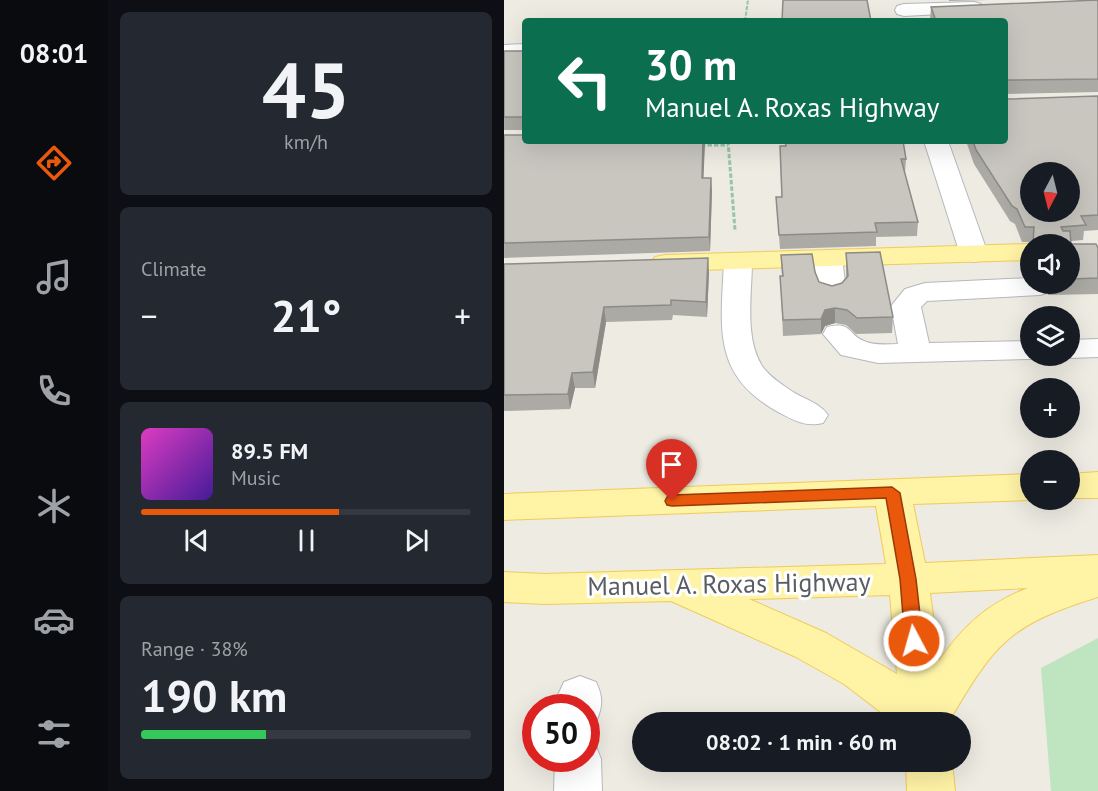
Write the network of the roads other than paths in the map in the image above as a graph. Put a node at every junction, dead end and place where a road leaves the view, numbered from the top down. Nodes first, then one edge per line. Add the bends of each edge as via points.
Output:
1 (995, 8) edge
2 (903, 10) edge
3 (522, 50) edge
4 (504, 51) edge
5 (937, 144) edge
6 (1020, 252) edge
7 (974, 254) junction
8 (828, 258) junction
9 (738, 261) junction
10 (645, 264) edge
11 (1020, 287) edge
12 (831, 290) edge
13 (838, 334) dead end
14 (1098, 348) edge
15 (1080, 349) edge
16 (1020, 350) edge
17 (915, 354) junction
18 (811, 415) dead end
19 (1098, 485) edge
20 (1080, 486) edge
21 (1020, 487) edge
22 (892, 493) junction
23 (504, 507) edge
24 (1098, 570) edge
25 (908, 579) junction
26 (1098, 581) edge
27 (671, 585) junction
28 (504, 587) edge
29 (904, 712) edge
30 (923, 712) edge
31 (938, 712) edge
32 (578, 772) edge
33 (930, 772) edge
34 (578, 791) edge
35 (932, 791) edge

1 - 2 street
3 - 4 street
5 - 7 street
6 - 7 main road
7 - 8 main road
8 - 9 main road
8 - 12 street
9 - 10 main road
9 - 18 street via 737,342 741,360 769,391
11 - 17 street via 915,295 906,306
13 - 17 street via 862,352
14 - 15 street
16 - 17 street
19 - 20 main road
21 - 22 main road
22 - 23 main road
22 - 25 main road
24 - 25 main road, Manuel A. Roxas Highway
25 - 27 main road, Manuel A. Roxas Highway
25 - 30 main road
26 - 31 main road via 1045,598 986,633 963,662
27 - 28 main road, Manuel A. Roxas Highway
27 - 29 main road via 737,611 824,654 880,686
32 - 34 street
33 - 35 main road

